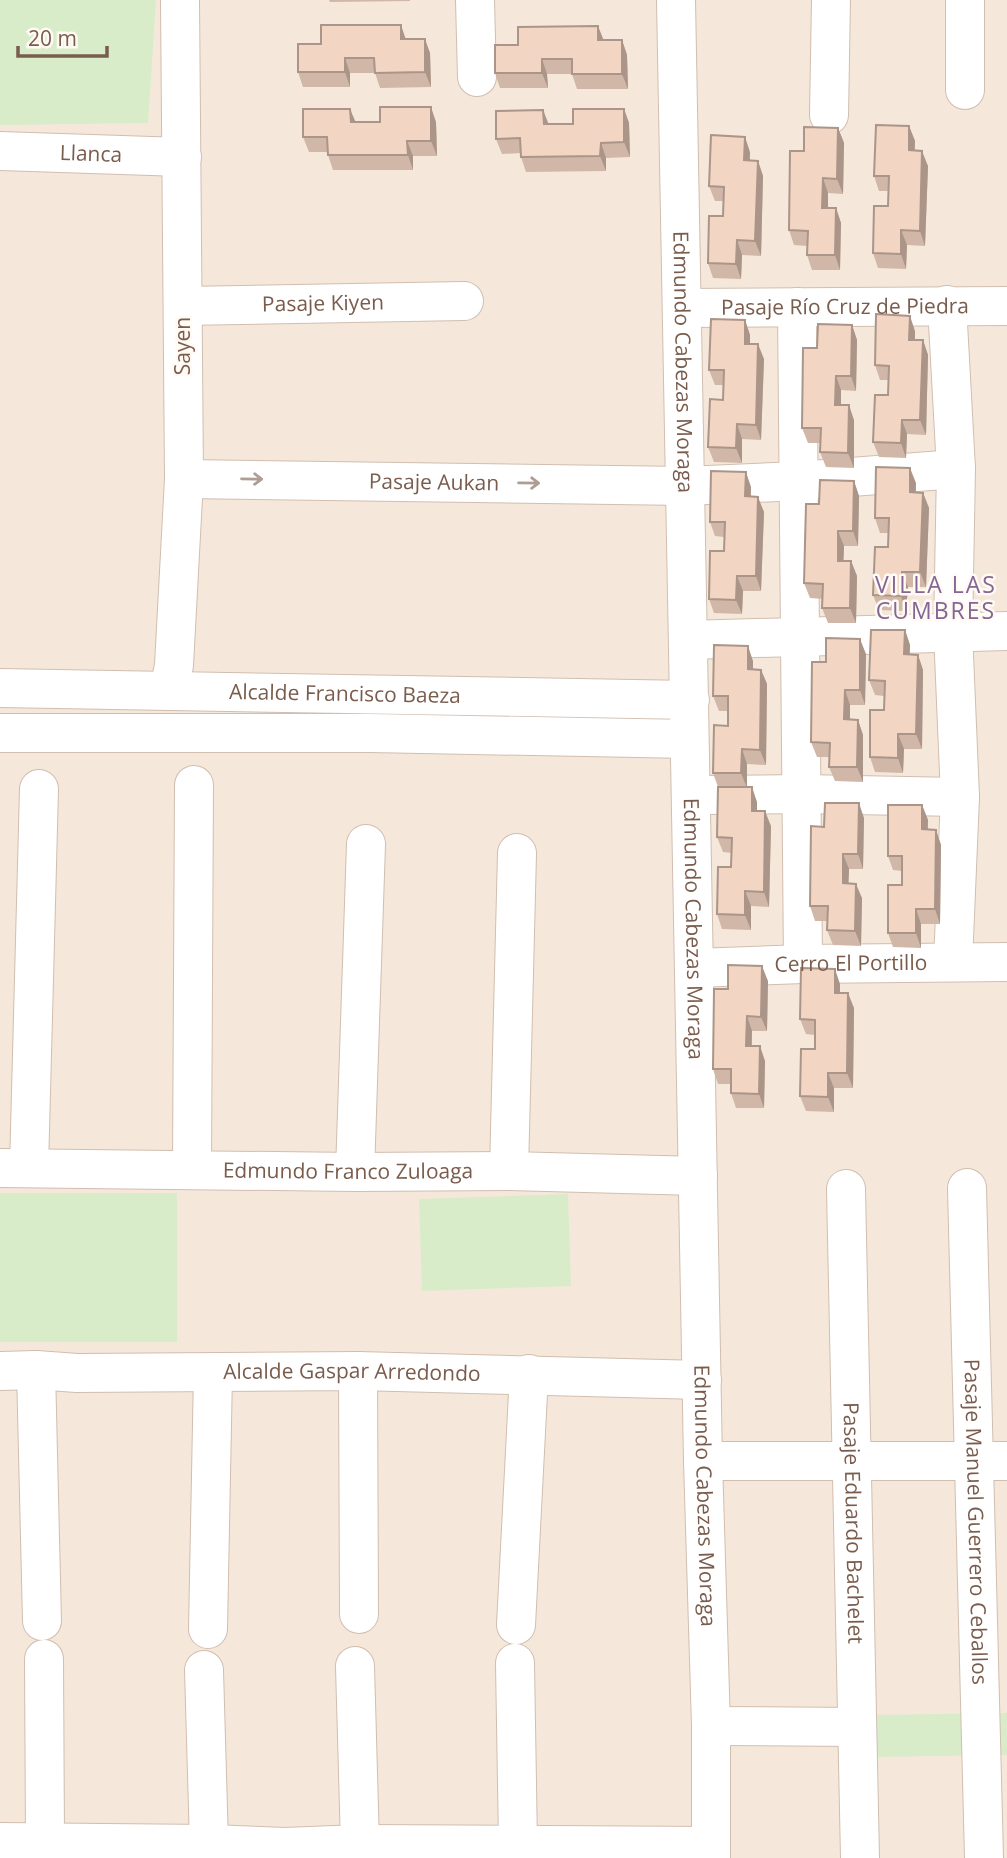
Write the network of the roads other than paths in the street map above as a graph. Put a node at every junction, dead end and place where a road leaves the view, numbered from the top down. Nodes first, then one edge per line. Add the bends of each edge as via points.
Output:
1 (180, 0) edge
2 (475, 0) edge
3 (676, 0) edge
4 (831, 0) edge
5 (965, 0) edge
6 (477, 77) dead end
7 (965, 90) dead end
8 (829, 115) dead end
9 (0, 151) edge
10 (182, 157) junction
11 (464, 301) dead end
12 (947, 305) junction
13 (183, 306) junction
14 (1007, 306) edge
15 (797, 307) junction
16 (682, 308) junction
17 (956, 469) junction
18 (184, 478) junction
19 (799, 481) junction
20 (685, 486) junction
21 (953, 631) junction
22 (1007, 631) edge
23 (800, 637) junction
24 (688, 640) junction
25 (0, 688) edge
26 (169, 691) junction
27 (690, 700) junction
28 (0, 733) edge
29 (689, 739) junction
30 (194, 785) dead end
31 (38, 789) dead end
32 (802, 794) junction
33 (692, 796) junction
34 (960, 797) junction
35 (366, 844) dead end
36 (517, 852) dead end
37 (953, 962) junction
38 (1007, 962) edge
39 (803, 964) junction
40 (695, 968) junction
41 (15, 1168) edge
42 (192, 1170) junction
43 (509, 1171) junction
44 (355, 1172) junction
45 (698, 1176) junction
46 (967, 1188) dead end
47 (846, 1189) dead end
48 (18, 1371) edge
49 (358, 1371) junction
50 (213, 1373) junction
51 (528, 1374) junction
52 (702, 1380) junction
53 (703, 1461) junction
54 (851, 1461) junction
55 (991, 1461) edge
56 (359, 1614) dead end
57 (43, 1621) dead end
58 (516, 1625) dead end
59 (208, 1629) dead end
60 (44, 1659) dead end
61 (515, 1663) dead end
62 (355, 1666) dead end
63 (204, 1670) dead end
64 (711, 1726) junction
65 (857, 1727) junction
66 (45, 1841) junction
67 (0, 1842) edge
68 (209, 1844) junction
69 (360, 1844) junction
70 (518, 1844) junction
71 (710, 1852) edge
72 (285, 1853) edge
73 (860, 1858) edge
74 (984, 1858) edge

1 - 10 street, Sayen
2 - 6 street
3 - 16 street, Edmundo Cabezas Moraga
4 - 8 street
5 - 7 street
9 - 10 street, Llanca
10 - 13 street, Sayen
11 - 13 street, Pasaje Kiyen
12 - 14 street, Pasaje Río Cruz de Piedra
12 - 15 street, Pasaje Río Cruz de Piedra
12 - 17 street
13 - 18 street, Sayen
15 - 16 street, Pasaje Río Cruz de Piedra
15 - 19 street
16 - 20 street, Edmundo Cabezas Moraga
17 - 19 street, Pasaje Aukan
17 - 21 street
18 -> 20 street, Pasaje Aukan
18 - 26 street, Sayen
19 - 20 street, Pasaje Aukan
19 - 23 street
20 - 24 street, Edmundo Cabezas Moraga
21 - 22 street
21 - 23 street
21 - 34 street
23 - 24 street
23 - 32 street
24 - 27 street, Edmundo Cabezas Moraga
25 - 26 street, Alcalde Francisco Baeza
26 - 27 street, Alcalde Francisco Baeza
27 - 29 street, Edmundo Cabezas Moraga
28 - 29 street, Alcalde Francisco Baeza
29 - 33 street, Edmundo Cabezas Moraga
30 - 42 street
31 - 41 street
32 - 33 street
32 - 34 street
32 - 39 street
33 - 40 street, Edmundo Cabezas Moraga
34 - 37 street
35 - 44 street
36 - 43 street
37 - 38 street, Cerro El Portillo
37 - 39 street, Cerro El Portillo
39 - 40 street, Cerro El Portillo
40 - 45 street, Edmundo Cabezas Moraga
41 - 42 street, Edmundo Franco Zuloaga
42 - 44 street, Edmundo Franco Zuloaga
43 - 44 street, Edmundo Franco Zuloaga
43 - 45 street, Edmundo Franco Zuloaga
45 - 52 street, Edmundo Cabezas Moraga
46 - 55 street, Pasaje Manuel Guerrero Ceballos
47 - 54 street, Pasaje Eduardo Bachelet
48 - 50 street, Alcalde Gaspar Arredondo
48 - 57 street
49 - 50 street, Alcalde Gaspar Arredondo
49 - 51 street, Alcalde Gaspar Arredondo
49 - 56 street
50 - 59 street
51 - 52 street, Alcalde Gaspar Arredondo
51 - 58 street
52 - 53 street, Edmundo Cabezas Moraga
53 - 54 street
53 - 64 street, Edmundo Cabezas Moraga
54 - 55 street
54 - 65 street, Pasaje Eduardo Bachelet
55 - 74 street, Pasaje Manuel Guerrero Ceballos
60 - 66 street
61 - 70 street
62 - 69 street
63 - 68 street
64 - 65 street
64 - 71 street, Edmundo Cabezas Moraga
65 - 73 street, Pasaje Eduardo Bachelet
66 - 67 street
66 - 68 street
68 - 72 street
69 - 70 street
69 - 72 street
70 - 71 street

